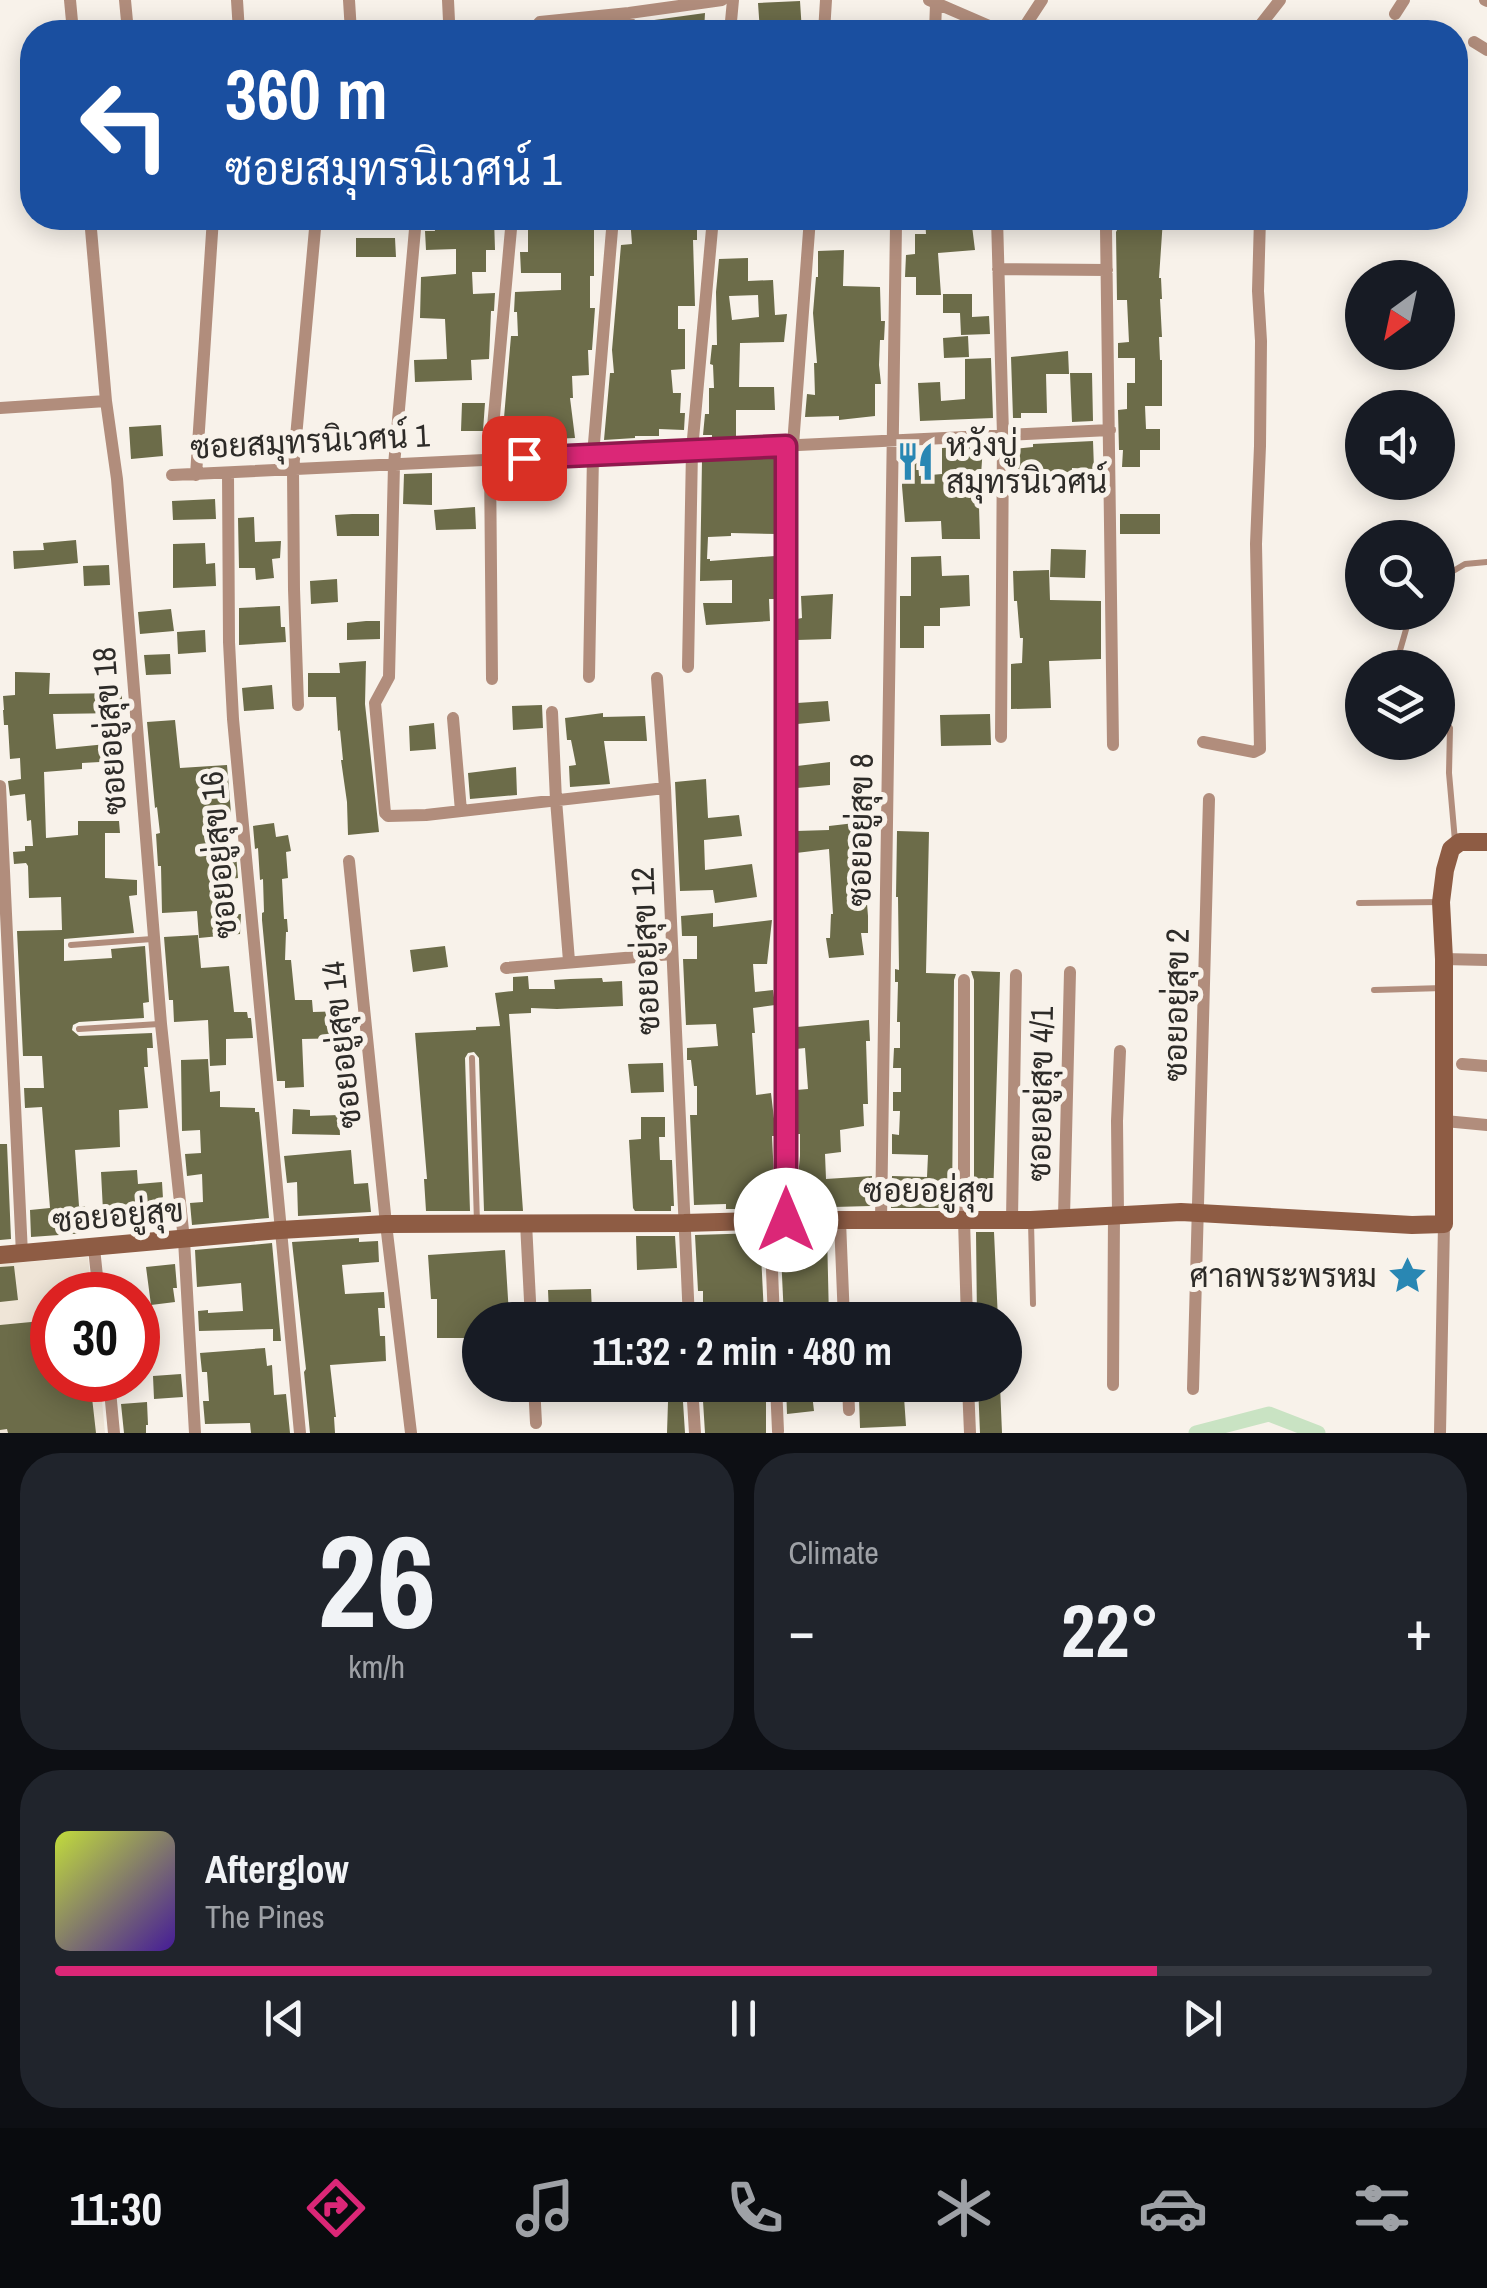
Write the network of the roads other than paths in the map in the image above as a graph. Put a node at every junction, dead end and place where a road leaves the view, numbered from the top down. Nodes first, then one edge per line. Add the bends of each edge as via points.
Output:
1 (722, 0) edge
2 (1280, 0) edge
3 (1404, 0) edge
4 (932, 2) edge
5 (629, 13) junction
6 (1395, 14) dead end
7 (560, 20) edge
8 (629, 20) edge
9 (975, 20) edge
10 (1264, 20) edge
11 (1474, 42) dead end
12 (1487, 50) edge
13 (91, 230) edge
14 (212, 230) edge
15 (315, 230) edge
16 (415, 230) edge
17 (511, 230) edge
18 (611, 230) edge
19 (712, 230) edge
20 (809, 230) edge
21 (896, 230) edge
22 (997, 230) edge
23 (1106, 230) edge
24 (1260, 230) edge
25 (998, 269) junction
26 (1107, 270) junction
27 (106, 400) junction
28 (0, 408) edge
29 (1110, 430) junction
30 (1002, 435) junction
31 (894, 440) junction
32 (790, 446) junction
33 (692, 450) junction
34 (593, 455) junction
35 (490, 460) junction
36 (394, 465) junction
37 (293, 470) junction
38 (228, 474) junction
39 (172, 475) dead end
40 (196, 475) junction
41 (1487, 562) edge
42 (1455, 569) edge
43 (688, 668) dead end
44 (589, 677) dead end
45 (657, 678) dead end
46 (492, 679) dead end
47 (298, 705) dead end
48 (552, 712) dead end
49 (453, 718) dead end
50 (1001, 737) dead end
51 (1202, 742) dead end
52 (1113, 745) dead end
53 (1449, 760) edge
54 (0, 786) edge
55 (665, 788) junction
56 (1209, 799) dead end
57 (556, 800) junction
58 (460, 812) junction
59 (1487, 842) edge
60 (1456, 845) junction
61 (349, 861) dead end
62 (1442, 902) junction
63 (1359, 903) dead end
64 (153, 939) junction
65 (71, 945) dead end
66 (672, 954) junction
67 (1444, 959) junction
68 (1487, 960) edge
69 (569, 962) junction
70 (506, 968) dead end
71 (1070, 972) dead end
72 (1016, 975) dead end
73 (964, 980) dead end
74 (1444, 988) junction
75 (1374, 990) dead end
76 (160, 1024) junction
77 (79, 1029) dead end
78 (1120, 1052) dead end
79 (472, 1058) dead end
80 (1462, 1064) dead end
81 (1487, 1066) edge
82 (1445, 1121) junction
83 (1487, 1125) edge
84 (1198, 1212) junction
85 (1116, 1214) junction
86 (1064, 1217) junction
87 (778, 1220) junction
88 (964, 1220) junction
89 (1022, 1220) junction
90 (840, 1221) junction
91 (880, 1221) junction
92 (526, 1223) junction
93 (684, 1223) junction
94 (386, 1224) junction
95 (477, 1224) junction
96 (1444, 1224) junction
97 (280, 1230) junction
98 (184, 1240) junction
99 (94, 1248) junction
100 (22, 1254) junction
101 (0, 1255) edge
102 (97, 1272) edge
103 (530, 1302) edge
104 (688, 1302) edge
105 (775, 1302) edge
106 (843, 1302) edge
107 (966, 1302) edge
108 (1032, 1304) dead end
109 (1112, 1385) dead end
110 (1193, 1390) dead end
111 (110, 1402) edge
112 (535, 1402) edge
113 (693, 1402) edge
114 (777, 1402) edge
115 (849, 1402) edge
116 (969, 1402) edge
117 (849, 1410) dead end
118 (536, 1423) dead end
119 (778, 1431) edge
120 (114, 1433) edge
121 (196, 1433) edge
122 (300, 1433) edge
123 (410, 1433) edge
124 (695, 1433) edge
125 (970, 1433) edge
126 (1440, 1433) edge

1 - 5 street
2 - 10 street
3 - 6 street
4 - 9 street
5 - 7 street
5 - 8 street
11 - 12 street
13 - 27 street, ซอยอยู่สุข 18
14 - 40 street
15 - 37 street
16 - 36 street
17 - 35 street
18 - 34 street
19 - 33 street
20 - 32 street
21 - 31 street, ซอยอยู่สุข 8
22 - 25 street
23 - 26 street
24 - 51 street via 1260,749
25 - 26 street
25 - 30 street
26 - 29 street
27 - 28 street
27 - 64 street, ซอยอยู่สุข 18
29 - 30 street, ซอยสมุทรนิเวศน์ 1
29 - 52 street
30 - 31 street, ซอยสมุทรนิเวศน์ 1
30 - 50 street
31 - 32 street, ซอยสมุทรนิเวศน์ 1
31 - 91 street, ซอยอยู่สุข 8
32 - 33 street, ซอยสมุทรนิเวศน์ 1
32 - 87 street
33 - 34 street, ซอยสมุทรนิเวศน์ 1
33 - 43 street
34 - 35 street, ซอยสมุทรนิเวศน์ 1
34 - 44 street
35 - 36 street, ซอยสมุทรนิเวศน์ 1
35 - 46 street
36 - 37 street, ซอยสมุทรนิเวศน์ 1
36 - 58 street via 389,677 375,703 383,803 388,816
37 - 38 street, ซอยสมุทรนิเวศน์ 1
37 - 47 street
38 - 40 street, ซอยสมุทรนิเวศน์ 1
38 - 97 street, ซอยอยู่สุข 16 via 233,720
39 - 40 street, ซอยสมุทรนิเวศน์ 1
41 - 42 lane
45 - 55 street, ซอยอยู่สุข 12
48 - 57 street
49 - 58 street
53 - 60 lane
54 - 100 street
55 - 57 street
55 - 66 street, ซอยอยู่สุข 12
56 - 84 street, ซอยอยู่สุข 2
57 - 58 street
57 - 69 street
59 - 60 street
60 - 62 street via 1447,860
61 - 94 street, ซอยอยู่สุข 14
62 - 63 lane
62 - 67 street
64 - 65 lane
64 - 76 street, ซอยอยู่สุข 18
66 - 69 street
66 - 93 street, ซอยอยู่สุข 12
67 - 68 street
67 - 74 street
69 - 70 street
71 - 86 street, ซอยอยู่สุข 4/1
72 - 89 street
73 - 88 street
74 - 75 lane
74 - 82 street
76 - 77 lane
76 - 98 street, ซอยอยู่สุข 18
78 - 85 street
79 - 95 lane
80 - 81 street
82 - 83 street
82 - 96 street
84 - 85 street, ซอยอยู่สุข
84 - 96 street, ซอยอยู่สุข
84 - 110 street, ซอยอยู่สุข 2
85 - 86 street, ซอยอยู่สุข
85 - 109 street
86 - 89 street, ซอยอยู่สุข
87 - 90 street, ซอยอยู่สุข
87 - 93 street, ซอยอยู่สุข
87 - 105 street
88 - 89 street, ซอยอยู่สุข
88 - 91 street, ซอยอยู่สุข
88 - 107 street
89 - 108 lane
90 - 91 street, ซอยอยู่สุข
90 - 106 street
92 - 93 street, ซอยอยู่สุข
92 - 95 street, ซอยอยู่สุข
92 - 103 street
93 - 104 street, ซอยอยู่สุข 12
94 - 95 street, ซอยอยู่สุข
94 - 97 street, ซอยอยู่สุข
94 - 123 street, ซอยอยู่สุข 14
96 - 126 street
97 - 98 street, ซอยอยู่สุข
97 - 122 street, ซอยอยู่สุข 16
98 - 99 street, ซอยอยู่สุข
98 - 121 street, ซอยอยู่สุข 18
99 - 100 street, ซอยอยู่สุข
99 - 102 street
100 - 101 street, ซอยอยู่สุข
111 - 120 street
112 - 118 street
113 - 124 street
114 - 119 street
115 - 117 street
116 - 125 street

